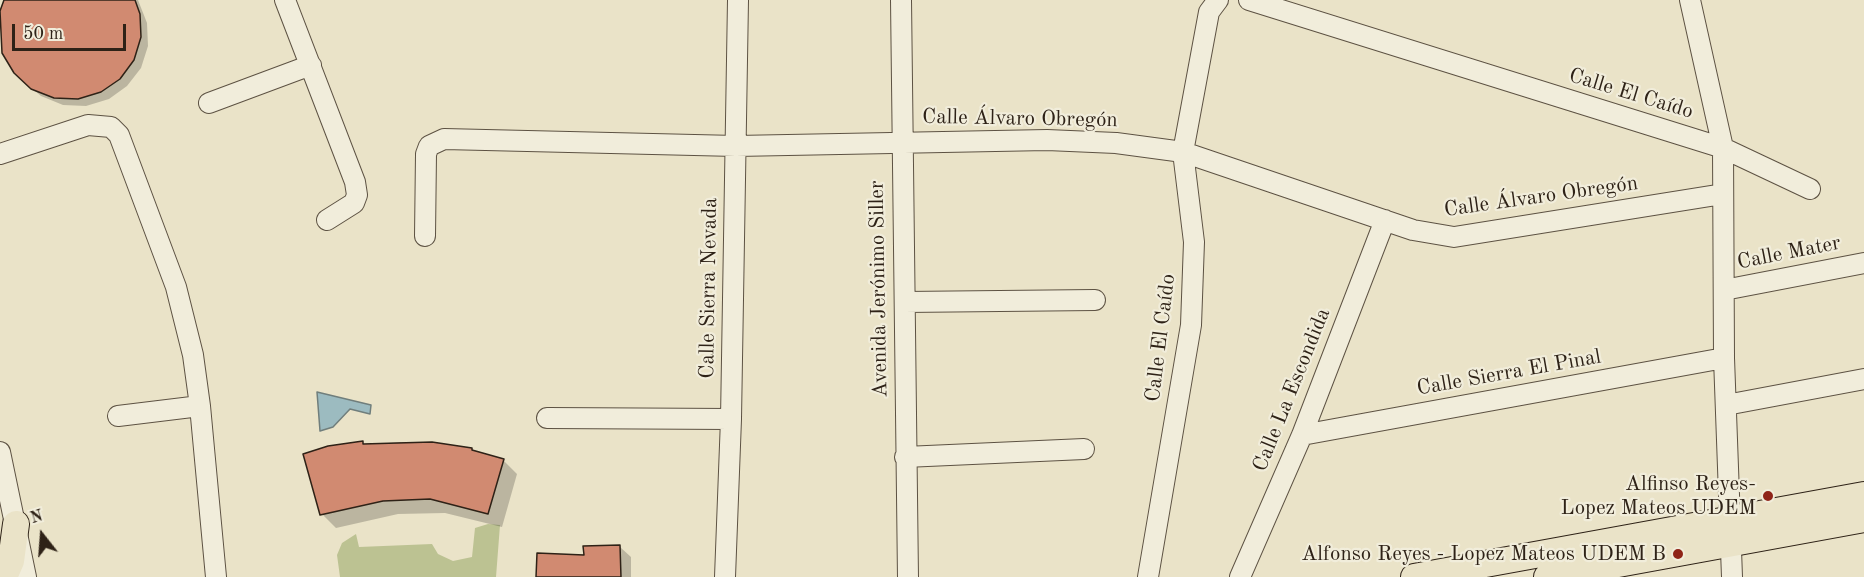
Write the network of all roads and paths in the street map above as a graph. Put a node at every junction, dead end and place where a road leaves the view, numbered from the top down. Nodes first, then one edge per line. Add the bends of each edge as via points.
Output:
1 (285, 0) edge
2 (738, 0) edge
3 (901, 0) edge
4 (1218, 0) edge
5 (1249, 0) edge
6 (1690, 0) edge
7 (311, 66) junction
8 (209, 103) dead end
9 (902, 142) junction
10 (736, 146) junction
11 (1723, 148) junction
12 (1183, 152) junction
13 (0, 154) edge
14 (1810, 189) dead end
15 (1723, 194) junction
16 (327, 220) dead end
17 (1385, 220) junction
18 (425, 237) dead end
19 (1864, 262) edge
20 (1724, 290) junction
21 (1095, 300) dead end
22 (905, 302) junction
23 (1724, 358) junction
24 (1864, 379) edge
25 (1726, 405) junction
26 (200, 406) junction
27 (118, 416) dead end
28 (548, 418) dead end
29 (731, 419) junction
30 (1302, 435) junction
31 (1084, 449) dead end
32 (0, 452) edge
33 (905, 458) junction
34 (1864, 495) edge
35 (1731, 518) junction
36 (1864, 519) edge
37 (16, 524) junction
38 (1731, 545) junction
39 (4, 577) edge
40 (26, 577) edge
41 (216, 577) edge
42 (725, 577) edge
43 (908, 577) edge
44 (1148, 577) edge
45 (1240, 577) edge
46 (1414, 577) edge
47 (1547, 577) edge
48 (1732, 577) edge

1 - 7 street
2 - 10 street, Calle Sierra Nevada
3 - 9 street, Avenida Jerónimo Siller
4 - 12 street, Calle El Caído via 1209,12
5 - 11 street, Calle El Caído
6 - 11 street
7 - 8 street
7 - 16 street via 357,195 354,203
9 - 10 street, Calle Álvaro Obregón
9 - 12 street, Calle Álvaro Obregón via 1047,140 1116,143
9 - 22 street, Avenida Jerónimo Siller
10 - 18 street, Calle Álvaro Obregón via 444,139 429,146 426,154
10 - 29 street, Calle Sierra Nevada
11 - 14 street, Calle El Caído
11 - 15 street
12 - 17 street, Calle Álvaro Obregón
12 - 44 street, Calle El Caído via 1194,242 1191,325
13 - 26 street via 88,125 111,127 119,135 176,287 193,355
15 - 17 street, Calle Álvaro Obregón via 1454,237 1413,230
15 - 20 street
17 - 30 street, Calle La Escondida
19 - 20 street, Calle Mater
20 - 23 street
21 - 22 street
22 - 33 street, Avenida Jerónimo Siller
23 - 25 street
23 - 30 street, Calle Sierra El Pinal
24 - 25 street
25 - 35 street
26 - 27 street
26 - 41 street
28 - 29 street
29 - 42 street, Calle Sierra Nevada
30 - 45 street, Calle La Escondida
31 - 33 street
32 - 37 street
33 - 43 street, Avenida Jerónimo Siller
34 - 35 main road
35 - 38 street
35 - 46 main road
36 - 38 main road
37 - 39 main road via 11,561
37 - 40 street
38 - 47 main road
38 - 48 street

